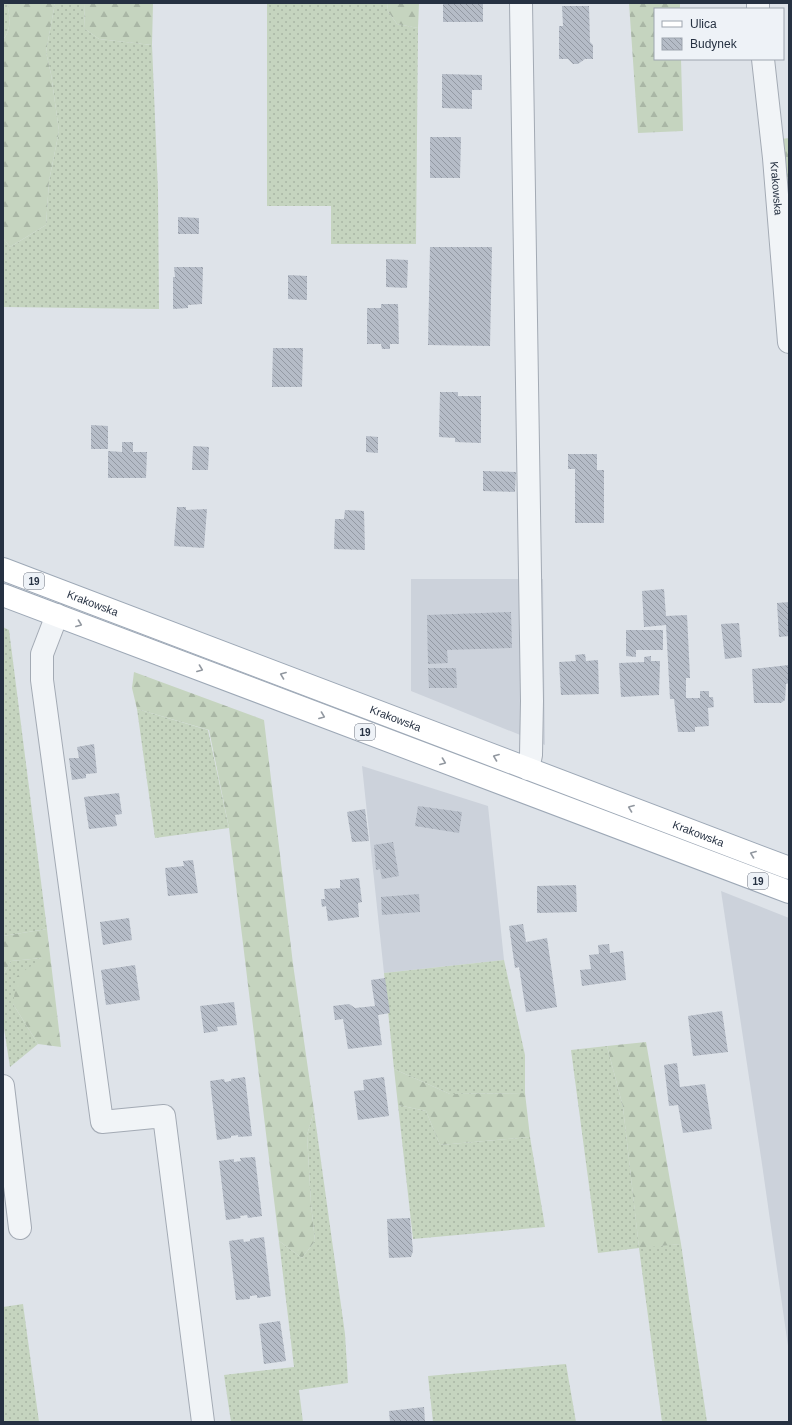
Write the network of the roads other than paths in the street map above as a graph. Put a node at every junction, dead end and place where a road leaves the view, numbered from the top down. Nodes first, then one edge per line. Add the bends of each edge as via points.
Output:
1 (521, 3) edge
2 (763, 60) edge
3 (789, 342) edge
4 (3, 568) edge
5 (3, 594) edge
6 (57, 615) junction
7 (528, 769) junction
8 (789, 868) edge
9 (789, 892) edge
10 (3, 1086) edge
11 (20, 1228) dead end
12 (203, 1422) edge

1 - 7 street via 532,701 531,755
2 - 3 street, Krakowska
7 -> 4 main road, Krakowska / 19
5 - 6 main road, 19
6 -> 9 main road, 19
6 - 12 street via 42,654 42,680 102,1122 164,1116
8 -> 7 main road, Krakowska / 19
10 - 11 street

